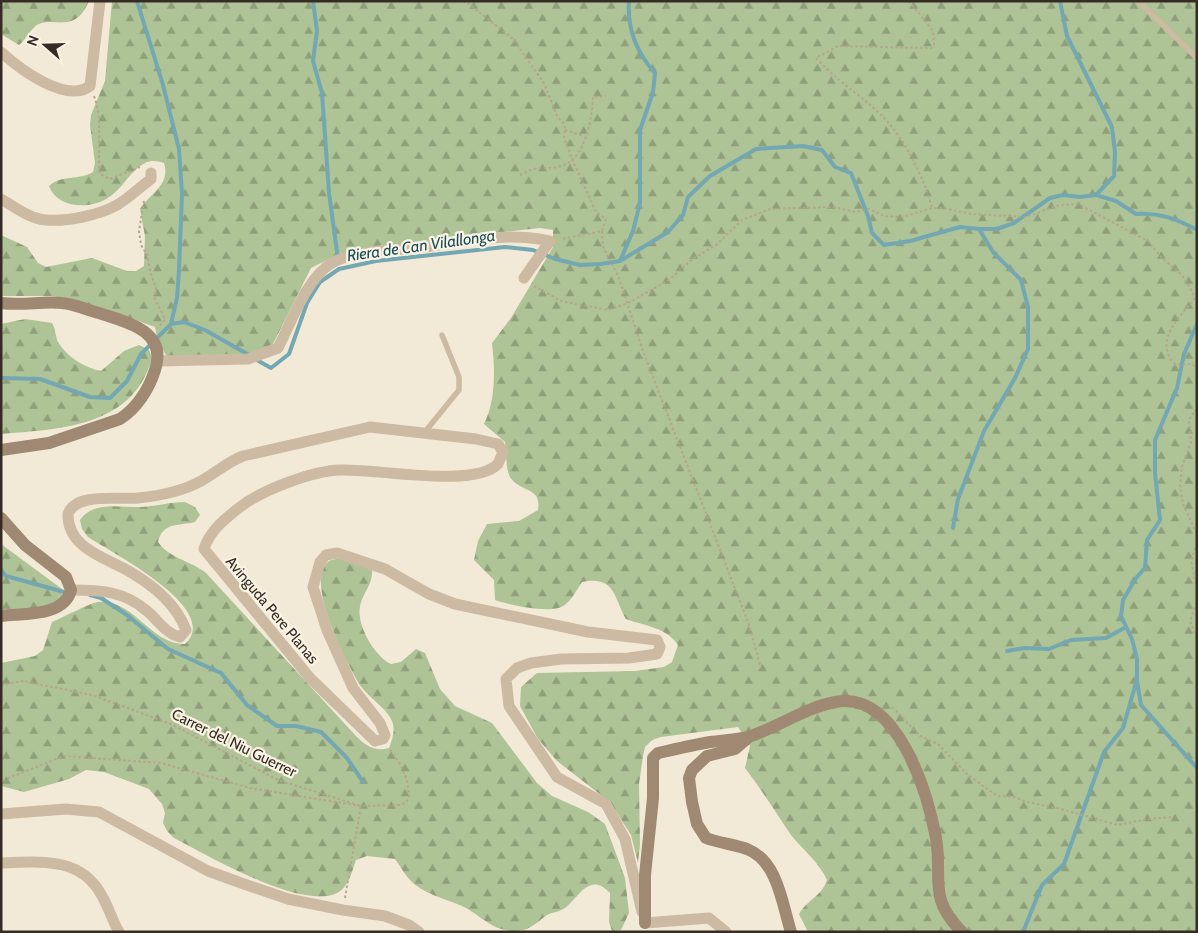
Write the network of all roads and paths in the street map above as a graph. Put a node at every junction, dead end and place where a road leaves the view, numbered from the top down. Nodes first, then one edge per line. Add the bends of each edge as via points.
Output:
1 (100, 1) edge
2 (463, 1) edge
3 (909, 1) edge
4 (1138, 1) edge
5 (1, 52) edge
6 (1197, 58) edge
7 (90, 86) junction
8 (606, 96) dead end
9 (564, 130) junction
10 (584, 136) junction
11 (573, 161) junction
12 (520, 175) dead end
13 (149, 178) junction
14 (1, 199) edge
15 (932, 208) junction
16 (602, 231) junction
17 (550, 241) junction
18 (524, 278) joint
19 (1, 303) edge
20 (628, 303) junction
21 (442, 335) dead end
22 (150, 336) junction
23 (157, 361) junction
24 (1197, 368) edge
25 (1197, 409) edge
26 (424, 433) junction
27 (1, 450) edge
28 (1, 518) edge
29 (1197, 535) edge
30 (1197, 543) edge
31 (1197, 589) edge
32 (71, 590) junction
33 (1197, 603) edge
34 (1, 616) edge
35 (1197, 638) edge
36 (761, 668) dead end
37 (1, 686) edge
38 (892, 707) dead end
39 (750, 736) junction
40 (383, 740) junction
41 (1, 781) edge
42 (361, 806) junction
43 (1, 814) edge
44 (1171, 817) dead end
45 (1, 863) edge
46 (343, 910) junction
47 (643, 928) edge
48 (119, 932) edge
49 (419, 932) edge
50 (726, 932) edge
51 (791, 932) edge
52 (962, 932) edge

1 - 7 street
2 - 9 path via 513,39 544,84 565,125
3 - 15 path via 933,31 934,45 931,48 838,46 816,58 884,117 914,162
4 - 6 lane
5 - 7 street via 18,67 48,84 70,92 82,92
7 - 13 path via 98,106 100,174 110,179 140,166 148,167
8 - 10 path via 593,97
9 - 10 path
9 - 11 path
10 - 11 path via 580,153
11 - 12 path via 562,166 535,168
11 - 16 path via 596,212 606,218
13 - 14 street via 117,205 73,218 46,220 33,217
13 - 22 path via 139,231 156,287 156,299 165,319
15 - 20 path via 902,217 884,216 869,209 855,212 835,206 770,209 742,220 716,245 694,258 669,280
15 - 24 path via 1026,217 1059,205 1078,204 1134,232 1148,241 1182,276 1193,293 1194,299 1174,325 1165,347 1176,364 1192,364
16 - 17 path
16 - 20 path via 603,247
17 - 18 street
17 - 23 street via 526,236 478,238 363,253 332,263 314,279 278,348 248,359
18 - 20 path via 561,300 608,310
19 - 22 street via 71,304 139,327
20 - 36 path via 643,351 748,622
21 - 26 lane via 460,377 459,390
22 - 23 street
23 - 27 street via 140,400 120,419 49,443
25 - 29 path via 1189,419 1191,442 1180,485 1183,504
26 - 32 street, Avinguda Pere Planas via 370,427 243,456 201,481 171,492 138,498 82,501 75,505 68,514 71,533 91,551 132,573 168,600 186,630 180,637 169,633 148,612 122,594 104,590
26 - 40 street, Avinguda Pere Planas via 492,441 503,452 494,467 450,476 353,470 316,474 252,498 218,525 204,549 310,678 360,730 375,741
28 - 32 street via 25,545 63,573
30 - 31 path via 1191,561
32 - 34 street via 64,603 53,609
33 - 35 path via 1190,621
37 - 42 path, Carrer del Niu Guerrer via 23,681 92,695 171,724 278,780
38 - 44 path via 920,736 938,744 967,774 997,796 1016,797 1118,825
39 - 47 street via 658,753 653,758
39 - 51 street via 735,749 707,756 694,766 689,778 692,802 697,824 706,838 747,849 767,864 780,893
39 - 52 street via 816,706 850,700 876,710 900,738 923,792 936,838 940,903
40 - 42 path via 404,769 409,799 402,805
40 - 47 street, Avinguda Pere Planas via 385,735 380,723 353,688 341,664 313,587 320,562 326,555 337,553 385,570 455,604 588,632 657,640 660,647 657,654 531,663 518,668 506,679 509,706 556,777 606,804 625,839
41 - 42 path, Carrer del Niu Guerrer via 64,756 161,763 250,788
42 - 46 path
43 - 46 street via 66,809 99,812 208,871 288,899
45 - 48 street via 61,864 76,868 96,885
46 - 49 street via 398,919
47 - 50 street via 709,918

